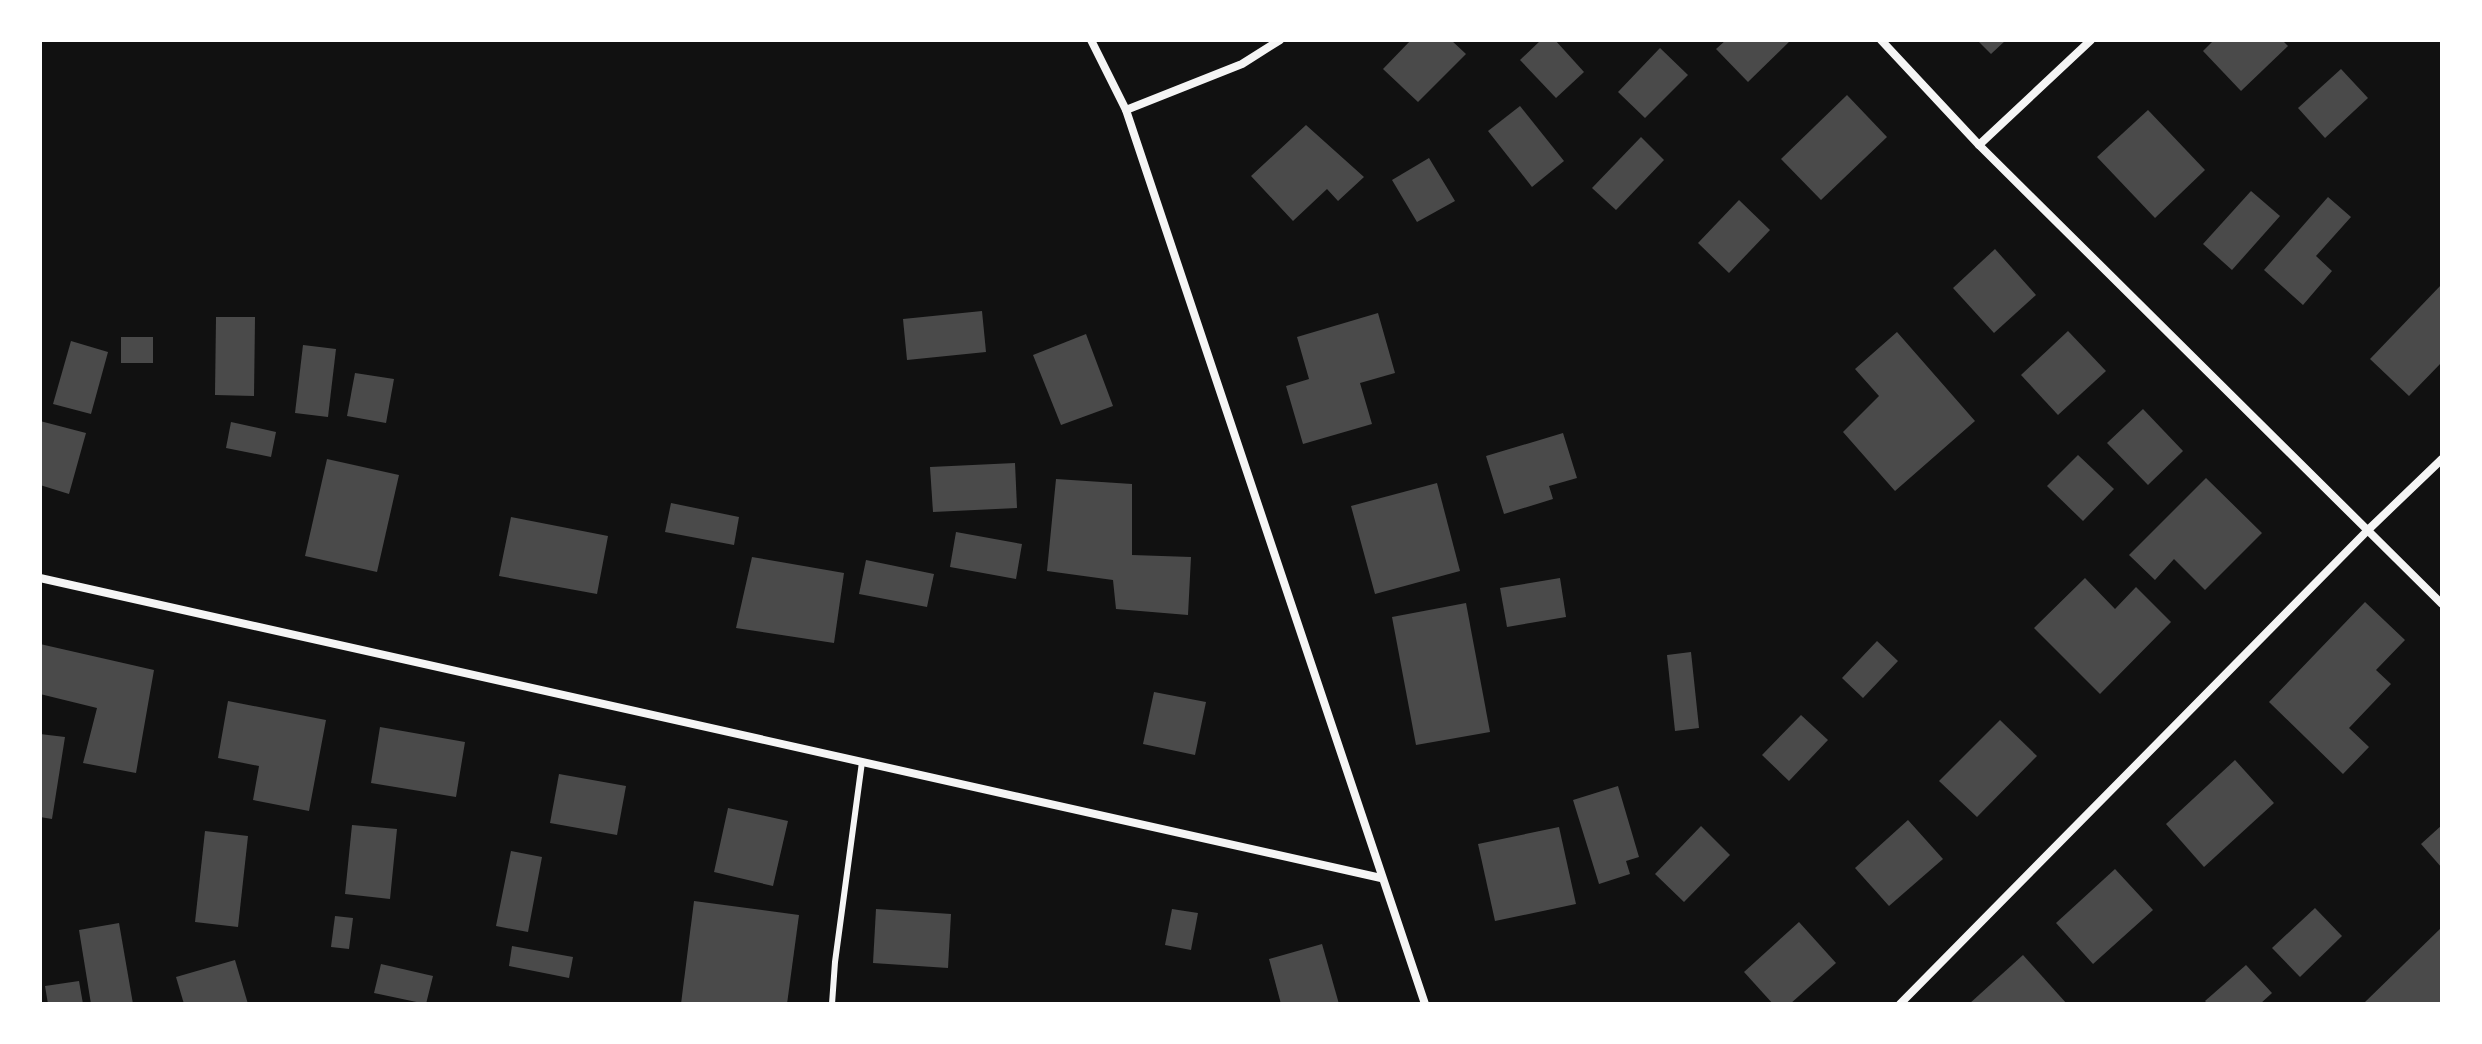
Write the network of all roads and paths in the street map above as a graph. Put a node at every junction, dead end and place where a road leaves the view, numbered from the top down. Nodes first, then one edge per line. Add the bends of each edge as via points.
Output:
1 (1091, 40) edge
2 (1280, 40) edge
3 (1881, 40) edge
4 (2091, 40) edge
5 (1126, 110) junction
6 (1979, 145) junction
7 (2442, 459) edge
8 (2368, 530) junction
9 (40, 578) edge
10 (2442, 604) edge
11 (862, 762) junction
12 (1381, 878) junction
13 (832, 1004) edge
14 (1425, 1004) edge
15 (1900, 1004) edge

1 - 5 street
2 - 5 street via 1242,64
3 - 6 street
4 - 6 street
5 - 12 street
6 - 8 street
7 - 8 street
8 - 10 street
8 - 15 street
9 - 11 street
11 - 12 street
11 - 13 lane
12 - 14 street

